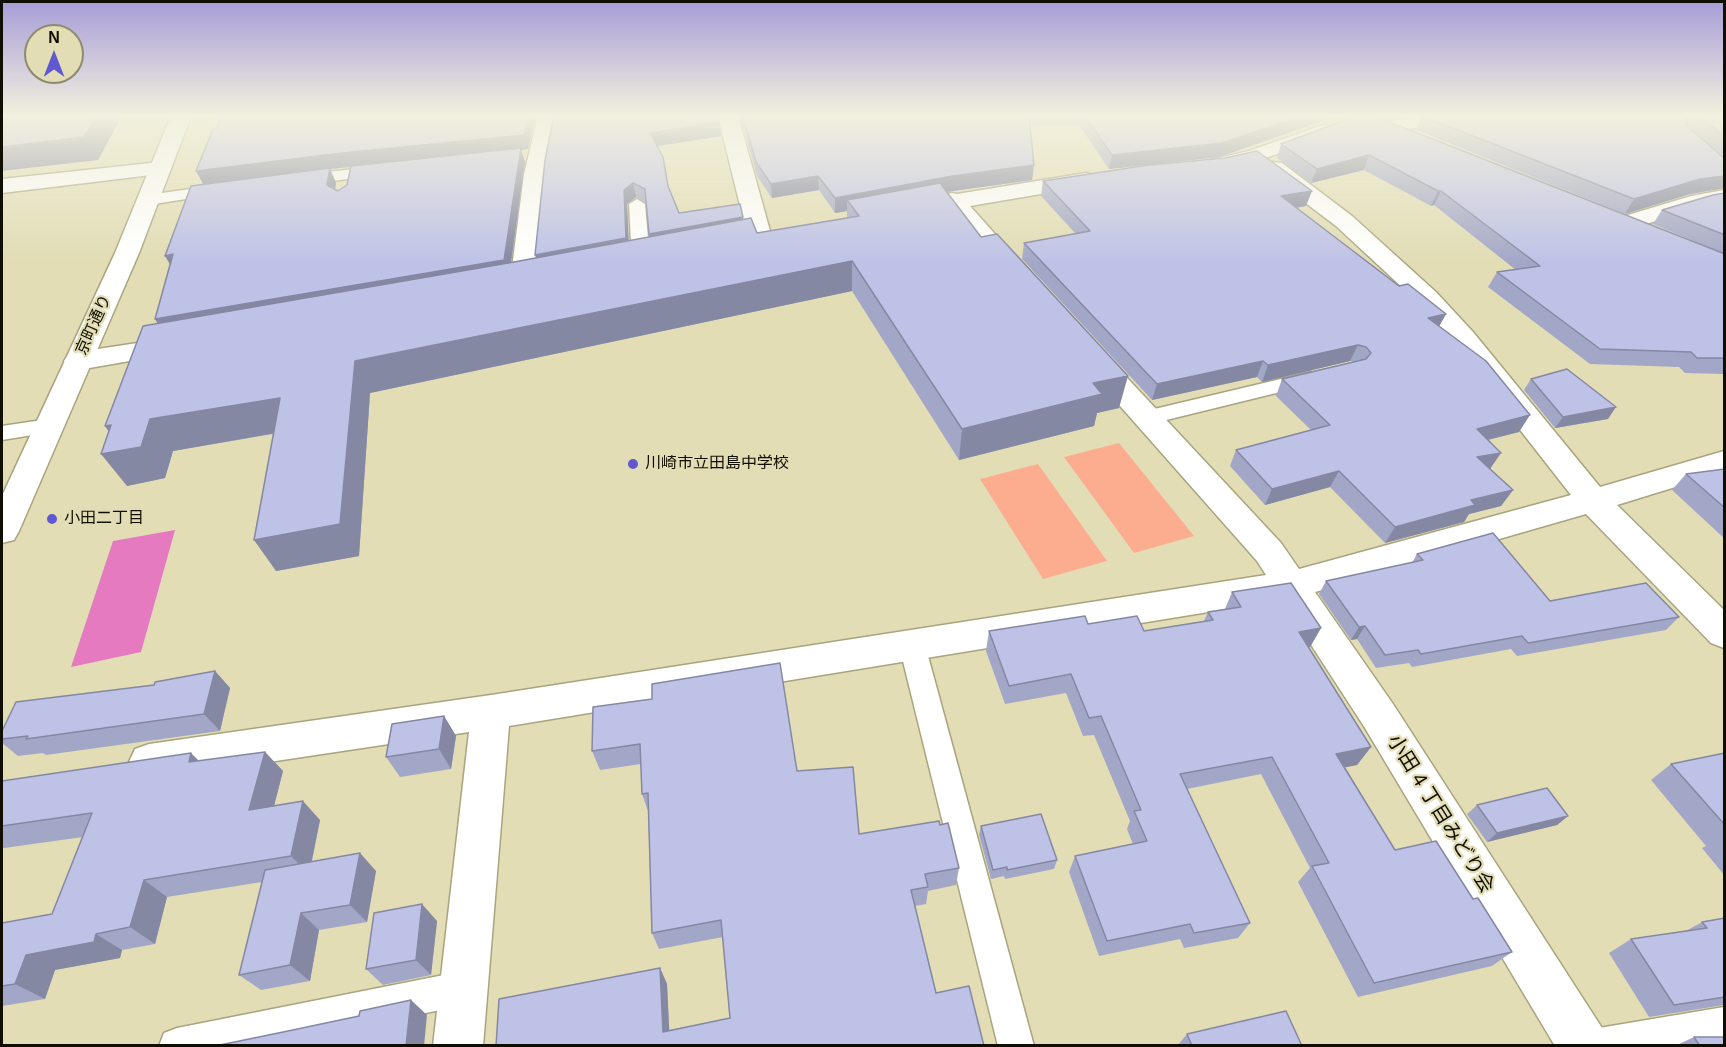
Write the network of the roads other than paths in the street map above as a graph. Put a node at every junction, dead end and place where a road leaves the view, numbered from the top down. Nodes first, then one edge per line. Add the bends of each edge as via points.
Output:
1 (161, 165) edge
2 (533, 165) edge
3 (741, 165) edge
4 (1221, 165) edge
5 (1270, 165) edge
6 (1198, 167) edge
7 (160, 168) junction
8 (393, 170) edge
9 (348, 174) junction
10 (1102, 177) edge
11 (281, 183) edge
12 (2, 186) edge
13 (237, 188) edge
14 (345, 191) edge
15 (1725, 197) edge
16 (148, 200) junction
17 (952, 200) junction
18 (637, 204) dead end
19 (884, 213) edge
20 (1659, 237) edge
21 (760, 238) edge
22 (640, 260) edge
23 (524, 282) edge
24 (1030, 287) edge
25 (1076, 339) edge
26 (201, 340) edge
27 (78, 361) junction
28 (1329, 374) edge
29 (1146, 418) junction
30 (49, 426) junction
31 (2, 433) edge
32 (1725, 461) edge
33 (1593, 501) junction
34 (2, 531) edge
35 (1291, 585) junction
36 (1725, 633) edge
37 (912, 645) junction
38 (490, 712) junction
39 (118, 766) edge
40 (464, 988) junction
41 (1725, 1025) edge
42 (177, 1046) edge
43 (458, 1046) edge
44 (1016, 1046) edge
45 (1584, 1046) edge
46 (1599, 1046) edge

1 - 7 street, 京町通り
2 - 23 street
3 - 21 street
4 - 6 street
5 - 33 street via 1344,221 1427,297
7 - 12 street
7 - 16 street, 京町通り
8 - 9 lane
9 - 11 lane
9 - 14 lane
10 - 17 street
13 - 16 lane
15 - 20 street via 1618,220
16 - 27 street, 京町通り
17 - 19 street
17 - 24 street
18 - 22 lane
25 - 29 street, 小田 4 丁目みどり会
26 - 27 street
27 - 30 street, 京町通り
28 - 29 lane
29 - 35 street, 小田 4 丁目みどり会 via 1269,552
30 - 31 lane
30 - 34 street, 京町通り
32 - 33 street
33 - 35 street
33 - 36 street
35 - 37 street
35 - 45 street, 小田 4 丁目みどり会 via 1379,716
37 - 38 street
37 - 44 lane
38 - 39 street
38 - 40 street
40 - 42 lane
40 - 43 street
41 - 46 lane

